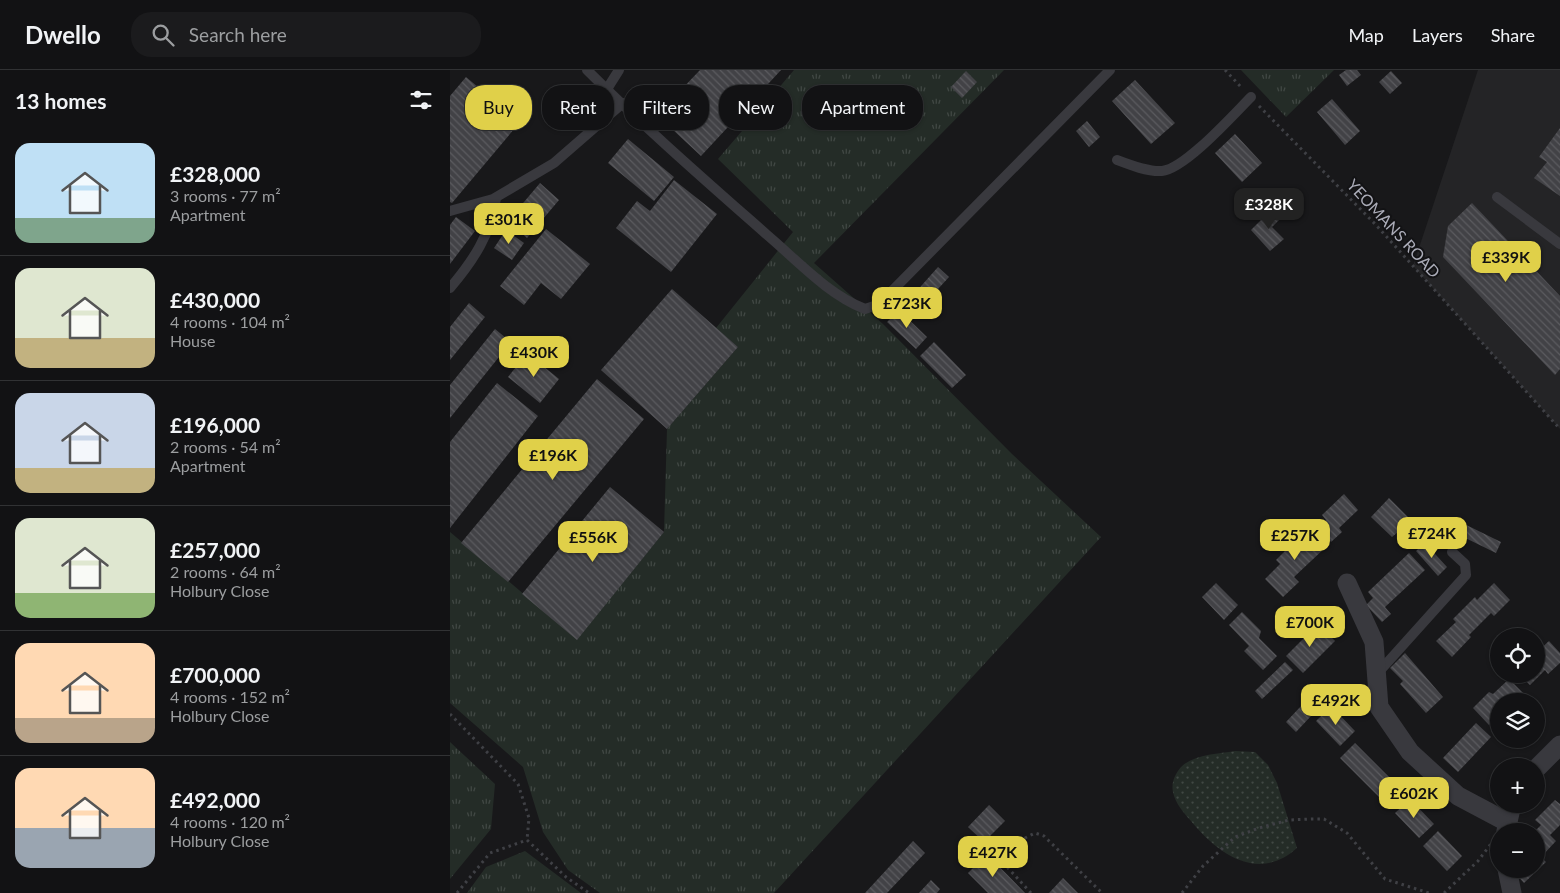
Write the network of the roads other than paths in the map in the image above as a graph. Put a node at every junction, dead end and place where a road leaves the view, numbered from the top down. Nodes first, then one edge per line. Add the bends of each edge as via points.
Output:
1 (587, 70) edge
2 (620, 70) edge
3 (1110, 70) edge
4 (603, 85) edge
5 (610, 85) edge
6 (614, 95) edge
7 (1251, 97) road end
8 (623, 103) junction
9 (1117, 160) dead end
10 (1497, 197) dead end
11 (496, 198) junction
12 (450, 211) edge
13 (1560, 244) edge
14 (450, 288) edge
15 (1452, 552) dead end
16 (1347, 582) dead end
17 (1377, 675) junction
18 (1560, 744) edge
19 (1545, 760) edge
20 (1503, 823) edge
21 (1508, 878) edge
22 (1512, 893) edge

1 - 4 lane
2 - 5 lane
3 - 8 lane via 889,294 877,305 865,309 850,303 806,269
6 - 8 lane
7 - 9 lane via 1178,164 1163,171 1131,166
8 - 11 lane via 554,163
10 - 13 lane
11 - 12 lane
11 - 14 lane via 493,219 474,260
15 - 17 lane via 1465,564 1466,575
16 - 17 street via 1374,642
17 - 20 street via 1379,707 1410,752 1458,796
18 - 19 street
21 - 22 street

